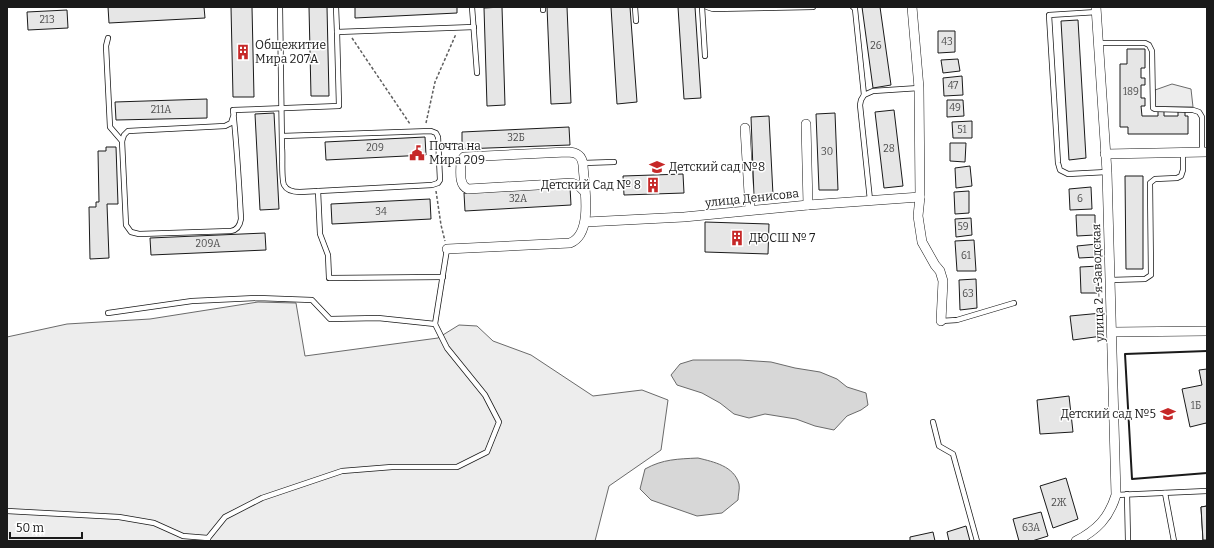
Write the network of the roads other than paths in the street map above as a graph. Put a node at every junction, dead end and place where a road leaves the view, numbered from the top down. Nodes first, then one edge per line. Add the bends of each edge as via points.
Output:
1 (280, 7) edge
2 (336, 7) edge
3 (472, 7) edge
4 (635, 7) edge
5 (702, 7) edge
6 (707, 7) edge
7 (813, 7) edge
8 (852, 7) edge
9 (912, 7) edge
10 (1096, 10) edge
11 (636, 20) dead end
12 (474, 27) junction
13 (337, 32) junction
14 (108, 38) dead end
15 (1099, 44) junction
16 (705, 56) dead end
17 (477, 73) dead end
18 (919, 88) junction
19 (864, 96) junction
20 (281, 108) junction
21 (234, 114) junction
22 (806, 124) dead end
23 (225, 126) junction
24 (745, 128) dead end
25 (235, 135) junction
26 (282, 136) junction
27 (122, 141) junction
28 (1183, 152) junction
29 (1205, 152) edge
30 (1105, 154) junction
31 (614, 162) dead end
32 (583, 163) junction
33 (1107, 172) junction
34 (584, 173) junction
35 (572, 183) junction
36 (318, 191) junction
37 (585, 192) junction
38 (920, 197) junction
39 (870, 200) junction
40 (808, 205) junction
41 (750, 210) junction
42 (586, 222) junction
43 (447, 248) joint
44 (443, 277) junction
45 (1110, 280) junction
46 (1014, 303) dead end
47 (108, 313) dead end
48 (941, 321) joint
49 (435, 324) junction
50 (1207, 331) edge
51 (1112, 332) junction
52 (933, 422) dead end
53 (1207, 491) edge
54 (1165, 493) junction
55 (1116, 494) junction
56 (1127, 494) junction
57 (7, 511) edge
58 (208, 539) edge
59 (977, 541) edge
60 (1076, 541) edge
61 (1128, 541) edge
62 (1174, 541) edge

1 - 20 lane
2 - 13 lane
3 - 12 lane
4 - 11 lane
5 - 16 lane
6 - 7 lane
8 - 19 lane
9 - 18 street
10 - 15 street, улица 2-я Заводская
10 - 33 lane via 1049,16 1059,168 1068,174
12 - 13 lane
12 - 17 lane
13 - 20 lane via 339,106
14 - 27 lane via 106,46 110,127
15 - 29 lane via 1149,44 1152,51 1153,108 1199,112 1202,117
15 - 30 street, улица 2-я Заводская
18 - 19 lane via 873,91
18 - 38 street
19 - 39 lane via 860,105
20 - 21 lane via 233,110
20 - 26 lane
21 - 23 lane via 232,123
21 - 25 lane
22 - 40 street
23 - 25 lane
23 - 27 lane via 128,131
24 - 41 street
25 - 27 lane via 241,219 238,227 231,231 140,234 131,232 126,225
26 - 36 lane via 286,187 293,192
26 - 36 lane via 415,131 434,131 438,135 438,183
28 - 29 street
28 - 30 street
28 - 45 lane via 1181,176 1175,179 1155,179 1150,183 1151,275 1145,279
30 - 33 street, улица 2-я Заводская
31 - 32 lane
32 - 34 street
32 - 35 street via 580,156 573,152 467,156 461,160 461,183 468,189
33 - 45 street, улица 2-я Заводская
34 - 35 street via 579,180
34 - 37 street
35 - 37 street
36 - 44 lane via 320,234 328,255 329,278
37 - 42 street
38 - 39 street, улица Денисова
38 - 48 street via 918,216 922,242 940,271 943,281
39 - 40 street, улица Денисова
40 - 41 street, улица Денисова
41 - 42 street, улица Денисова via 684,217
42 - 43 street via 579,237 570,243
43 - 44 lane
44 - 49 lane
45 - 51 street, улица 2-я Заводская
46 - 48 lane via 957,320
47 - 49 lane via 192,301 258,298 312,300 330,319 378,318
49 - 58 lane via 447,348 485,395 499,422 487,452 457,467 392,467 342,472 262,498 226,517
50 - 51 street
51 - 55 street, улица 2-я Заводская
52 - 59 lane via 939,446 953,454
53 - 54 lane
54 - 56 lane
54 - 62 lane
55 - 56 lane
55 - 60 street, улица 2-я Заводская via 1109,511 1096,528
56 - 61 lane
57 - 58 lane via 119,517 154,523 183,536

